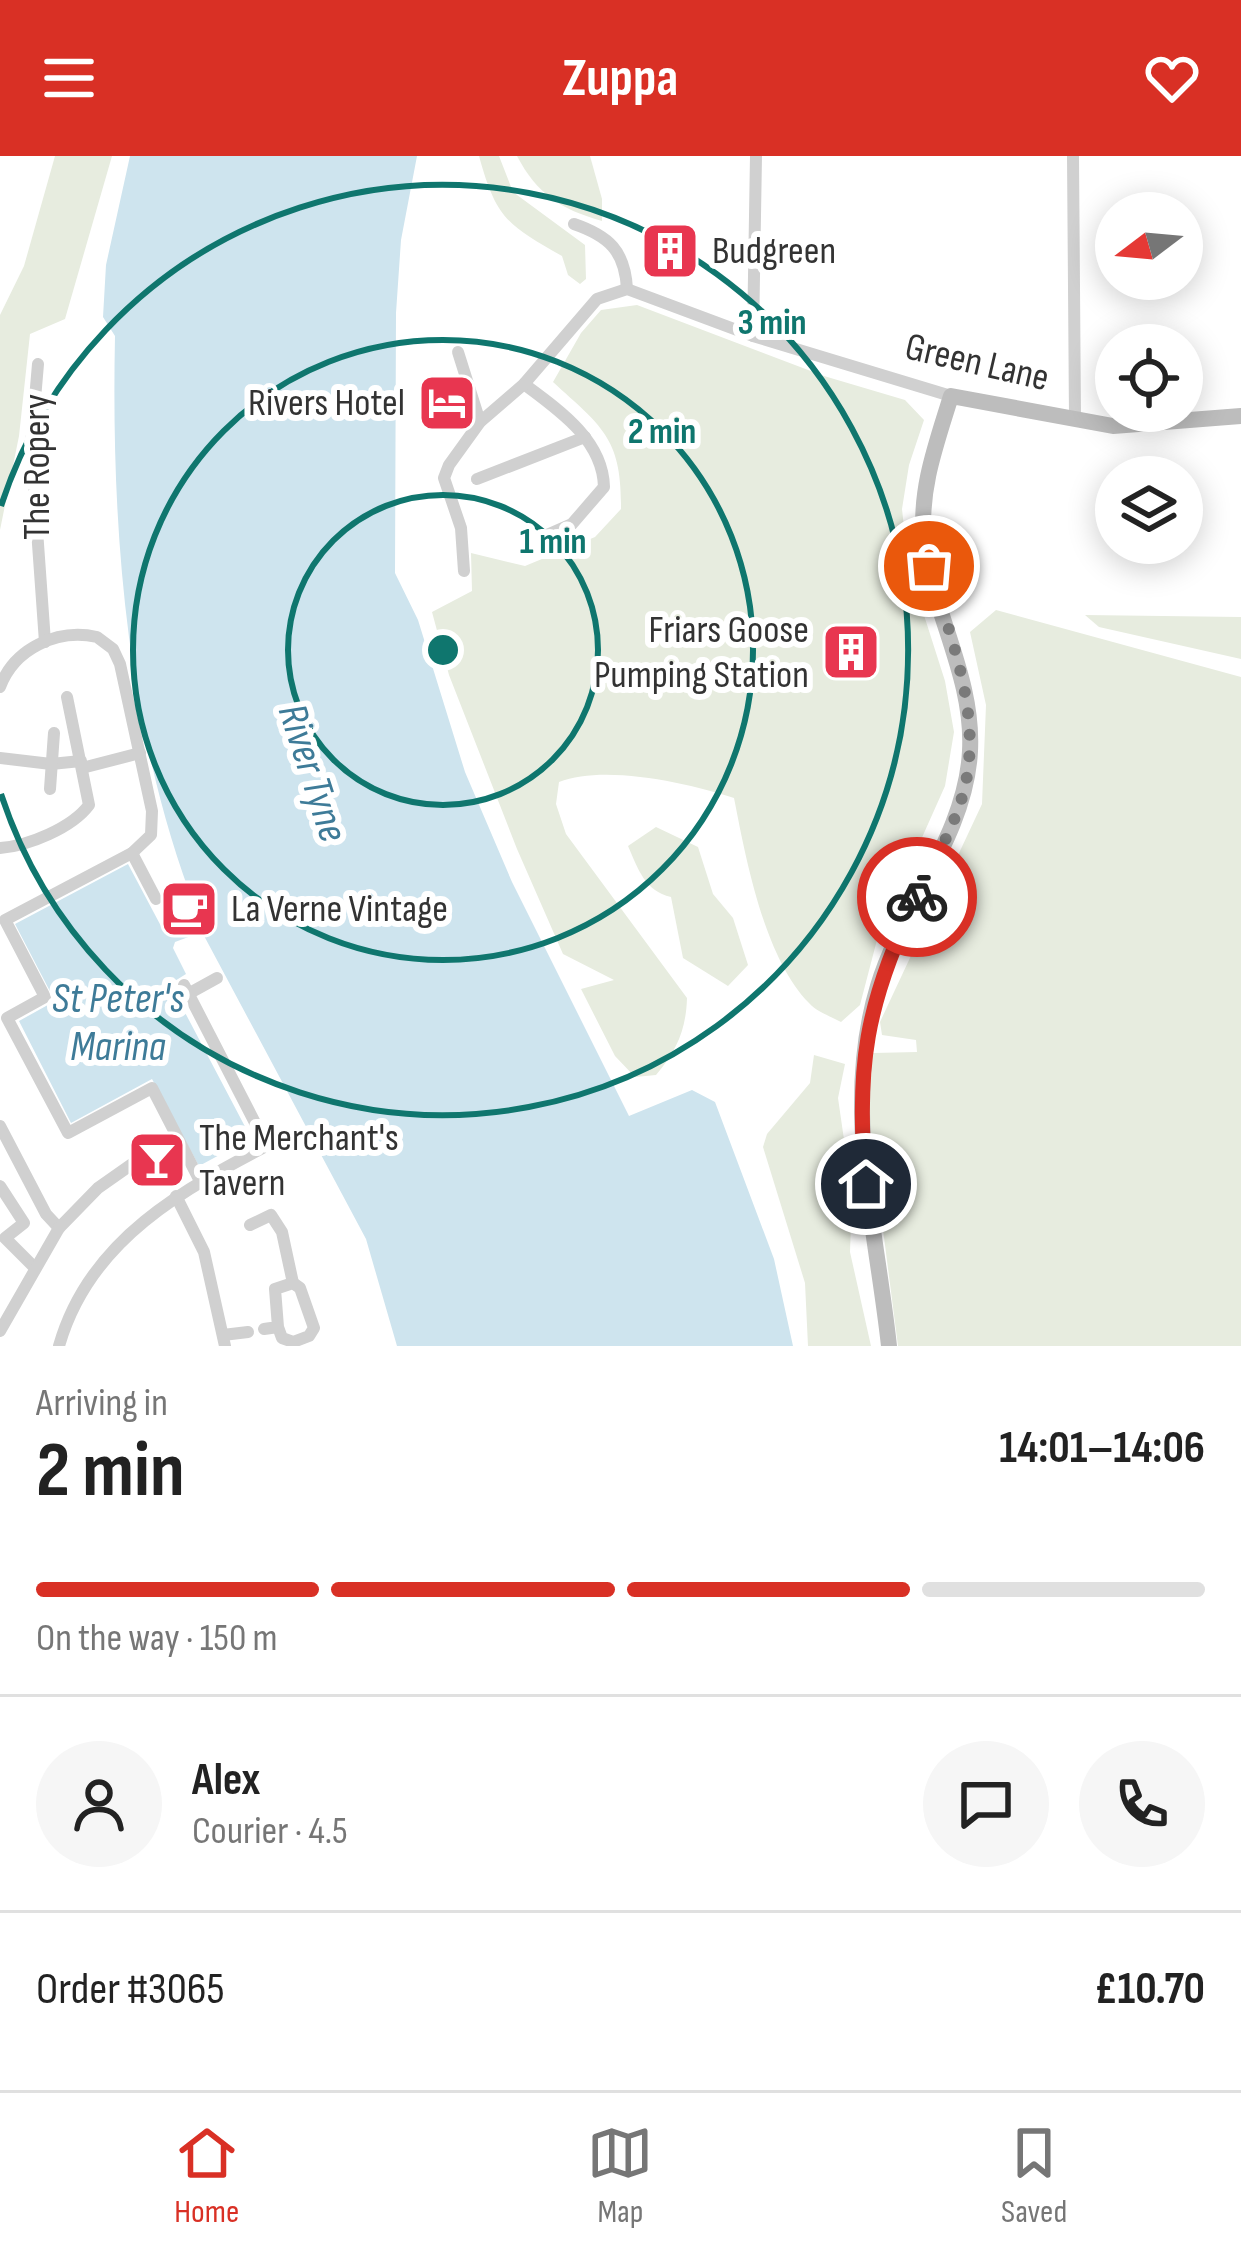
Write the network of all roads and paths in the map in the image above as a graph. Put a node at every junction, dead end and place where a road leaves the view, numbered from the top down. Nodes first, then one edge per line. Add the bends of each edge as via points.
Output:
1 (756, 156) edge
2 (1073, 156) edge
3 (574, 224) dead end
4 (627, 290) junction
5 (753, 336) junction
6 (458, 352) dead end
7 (38, 364) dead end
8 (524, 384) junction
9 (951, 396) junction
10 (1241, 416) edge
11 (1075, 418) junction
12 (480, 422) junction
13 (585, 437) junction
14 (478, 479) dead end
15 (531, 542) dead end
16 (464, 571) dead end
17 (45, 643) junction
18 (0, 687) edge
19 (67, 697) dead end
20 (54, 733) dead end
21 (140, 753) junction
22 (0, 758) edge
23 (51, 764) junction
24 (81, 765) junction
25 (50, 789) dead end
26 (0, 848) edge
27 (132, 854) junction
28 (156, 899) dead end
29 (217, 978) dead end
30 (0, 1126) edge
31 (291, 1133) dead end
32 (267, 1146) junction
33 (136, 1162) dead end
34 (200, 1181) junction
35 (0, 1186) edge
36 (176, 1196) junction
37 (250, 1226) dead end
38 (59, 1228) junction
39 (35, 1268) junction
40 (293, 1283) junction
41 (0, 1331) edge
42 (248, 1332) dead end
43 (224, 1341) edge
44 (59, 1346) edge
45 (889, 1346) edge

1 - 5 street
2 - 11 street
3 - 4 street via 609,239 626,268
4 - 5 street, Green Lane
4 - 8 street via 597,298
5 - 9 street, Green Lane
6 - 12 street
7 - 17 street, The Ropery via 32,446
8 - 12 street
8 - 13 street
9 - 11 street, Green Lane
9 - 45 street via 923,513 969,715 967,779 887,957 860,1099
10 - 11 street, Green Lane via 1113,426
12 - 16 street via 444,478 461,528
13 - 14 street
13 - 15 street via 604,470 604,487 572,524
17 - 18 street via 16,658
17 - 21 street via 82,634 113,650
19 - 24 street
20 - 23 street
21 - 24 street
21 - 27 street via 153,828
22 - 23 street
23 - 24 street
23 - 25 street
24 - 26 street via 86,811 25,845
27 - 28 street
27 - 34 street via 5,920 45,997 7,1018 68,1133 152,1088
29 - 32 street via 186,990
30 - 38 street
31 - 32 street
32 - 34 street
33 - 38 street
34 - 36 street
35 - 39 street via 24,1223 4,1238
36 - 43 street via 204,1252
36 - 44 street via 92,1274
37 - 40 street via 271,1215
38 - 39 street
39 - 41 street
40 - 40 street via 274,1293 271,1328 292,1342 314,1328
42 - 43 street

